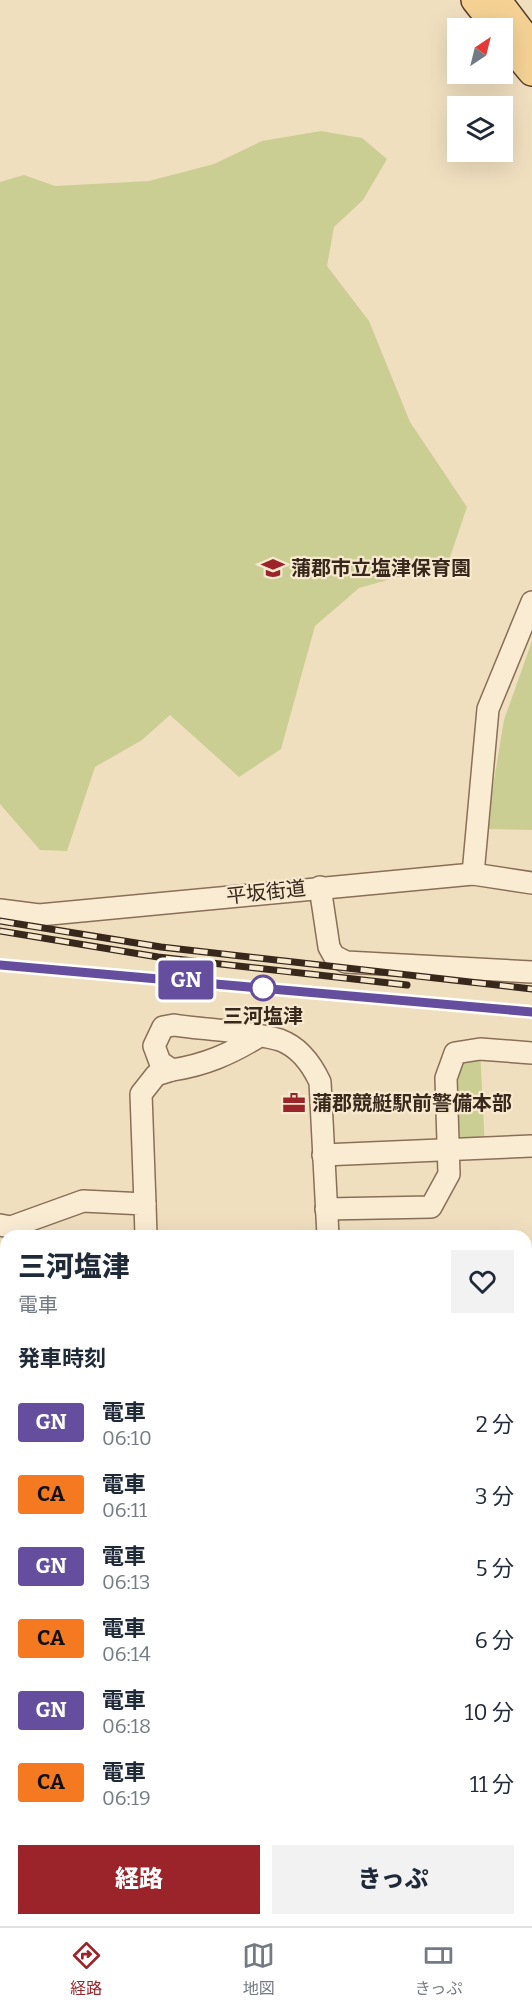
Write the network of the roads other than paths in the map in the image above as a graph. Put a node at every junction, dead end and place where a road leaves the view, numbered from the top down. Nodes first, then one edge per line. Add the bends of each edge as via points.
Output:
1 (475, 0) edge
2 (496, 0) edge
3 (489, 18) edge
4 (532, 46) edge
5 (513, 49) edge
6 (532, 72) edge
7 (532, 602) edge
8 (473, 874) junction
9 (532, 883) edge
10 (320, 887) junction
11 (0, 910) edge
12 (532, 972) edge
13 (258, 1037) junction
14 (532, 1053) edge
15 (172, 1070) junction
16 (532, 1146) edge
17 (446, 1150) junction
18 (324, 1155) junction
19 (145, 1204) junction
20 (326, 1209) junction
21 (0, 1225) edge
22 (146, 1230) edge
23 (328, 1230) edge

1 - 3 main road
2 - 4 main road
5 - 6 main road
7 - 8 street via 488,709
8 - 9 street, 平坂街道
8 - 10 street, 平坂街道
10 - 11 street, 平坂街道 via 39,915
10 - 12 street via 328,946 334,956 346,962
13 - 15 street via 227,1056
13 - 15 street via 174,1025 163,1027 154,1046 160,1062
13 - 18 street via 281,1041 311,1063 320,1082
14 - 17 street via 480,1049 455,1053 446,1078
15 - 19 street via 156,1075 141,1094
16 - 17 street
17 - 18 street
17 - 20 street via 449,1173 431,1206
18 - 20 street
19 - 21 street via 83,1201 11,1227
19 - 22 street
20 - 23 street

